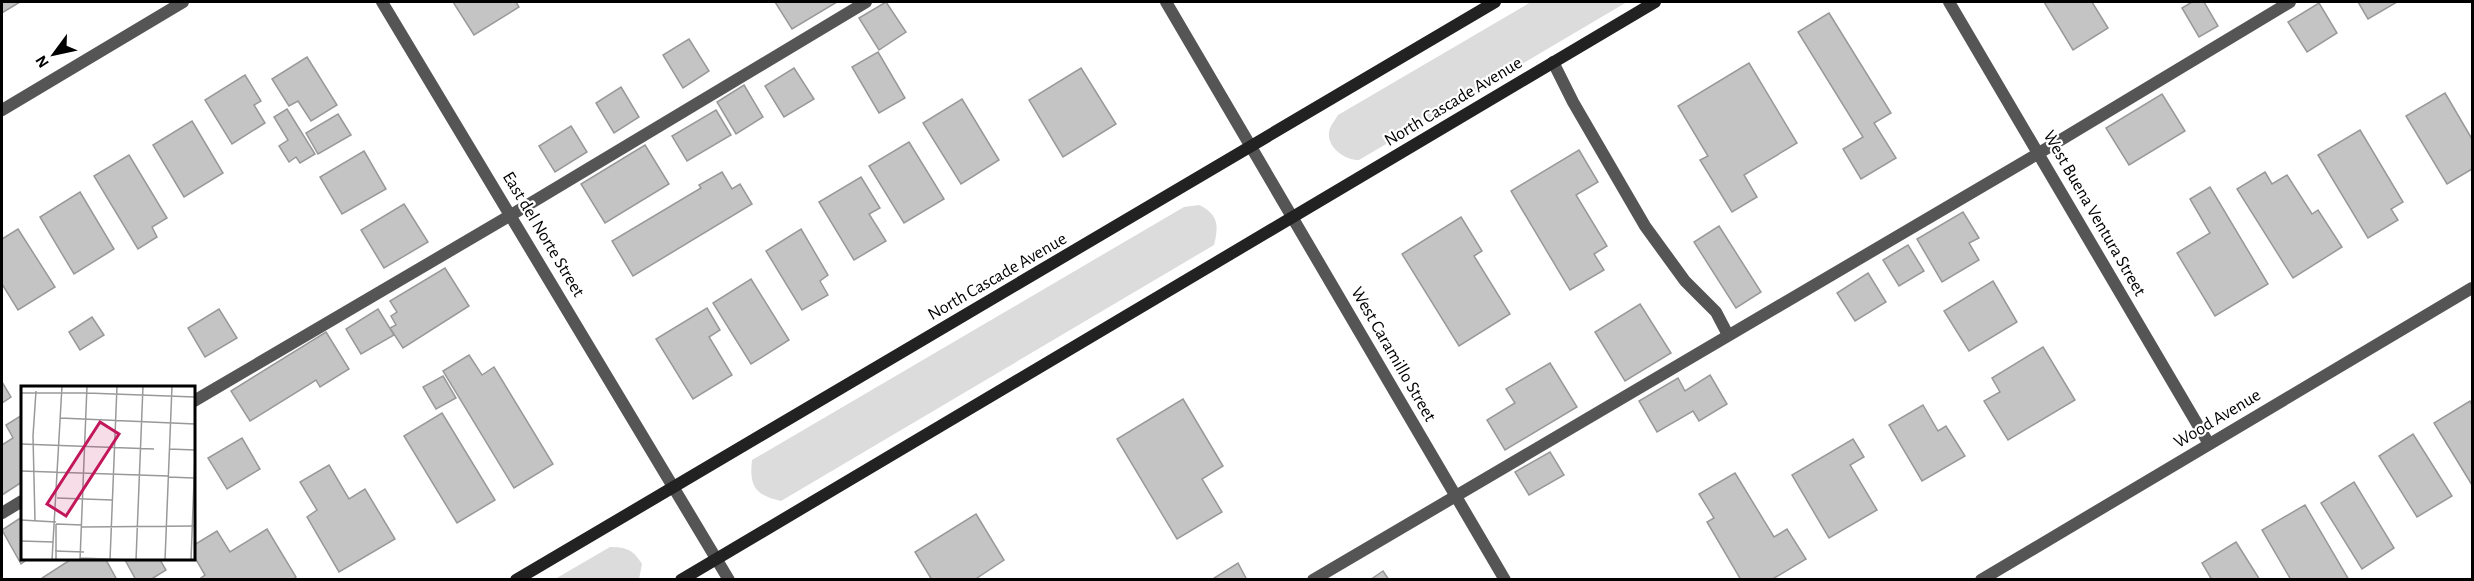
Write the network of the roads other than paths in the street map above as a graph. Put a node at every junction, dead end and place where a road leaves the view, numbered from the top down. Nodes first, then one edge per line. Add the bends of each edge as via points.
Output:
1 (183, 2) edge
2 (382, 2) edge
3 (866, 2) edge
4 (1166, 2) edge
5 (1495, 2) edge
6 (1655, 2) edge
7 (1950, 2) edge
8 (2290, 2) edge
9 (1553, 62) junction
10 (2, 110) edge
11 (1252, 146) junction
12 (2039, 153) junction
13 (511, 215) junction
14 (1294, 216) junction
15 (2472, 288) edge
16 (1728, 335) junction
17 (195, 400) edge
18 (2209, 444) junction
19 (675, 486) junction
20 (1455, 497) junction
21 (21, 502) edge
22 (2, 513) edge
23 (717, 558) junction
24 (516, 579) edge
25 (681, 579) edge
26 (729, 579) edge
27 (1313, 579) edge
28 (1504, 579) edge
29 (1981, 579) edge

1 - 10 street
2 - 13 street, East del Norte Street
3 - 13 street
4 - 11 street, West Caramillo Street
5 - 11 main road, North Cascade Avenue
6 - 9 main road, North Cascade Avenue
7 - 12 street, West Buena Ventura Street
8 - 12 street
9 - 14 main road, North Cascade Avenue
9 - 16 street via 1646,226 1685,281 1716,312
11 - 14 street, West Caramillo Street
11 - 19 main road, North Cascade Avenue
12 - 16 street
12 - 18 street, West Buena Ventura Street
13 - 17 street
13 - 19 street, East del Norte Street
14 - 20 street, West Caramillo Street
14 - 23 main road, North Cascade Avenue
15 - 18 street, Wood Avenue
16 - 20 street
18 - 29 street, Wood Avenue
19 - 23 street, East del Norte Street
19 - 24 main road, North Cascade Avenue
20 - 27 street
20 - 28 street, West Caramillo Street
21 - 22 street
23 - 25 main road, North Cascade Avenue
23 - 26 street, East del Norte Street

